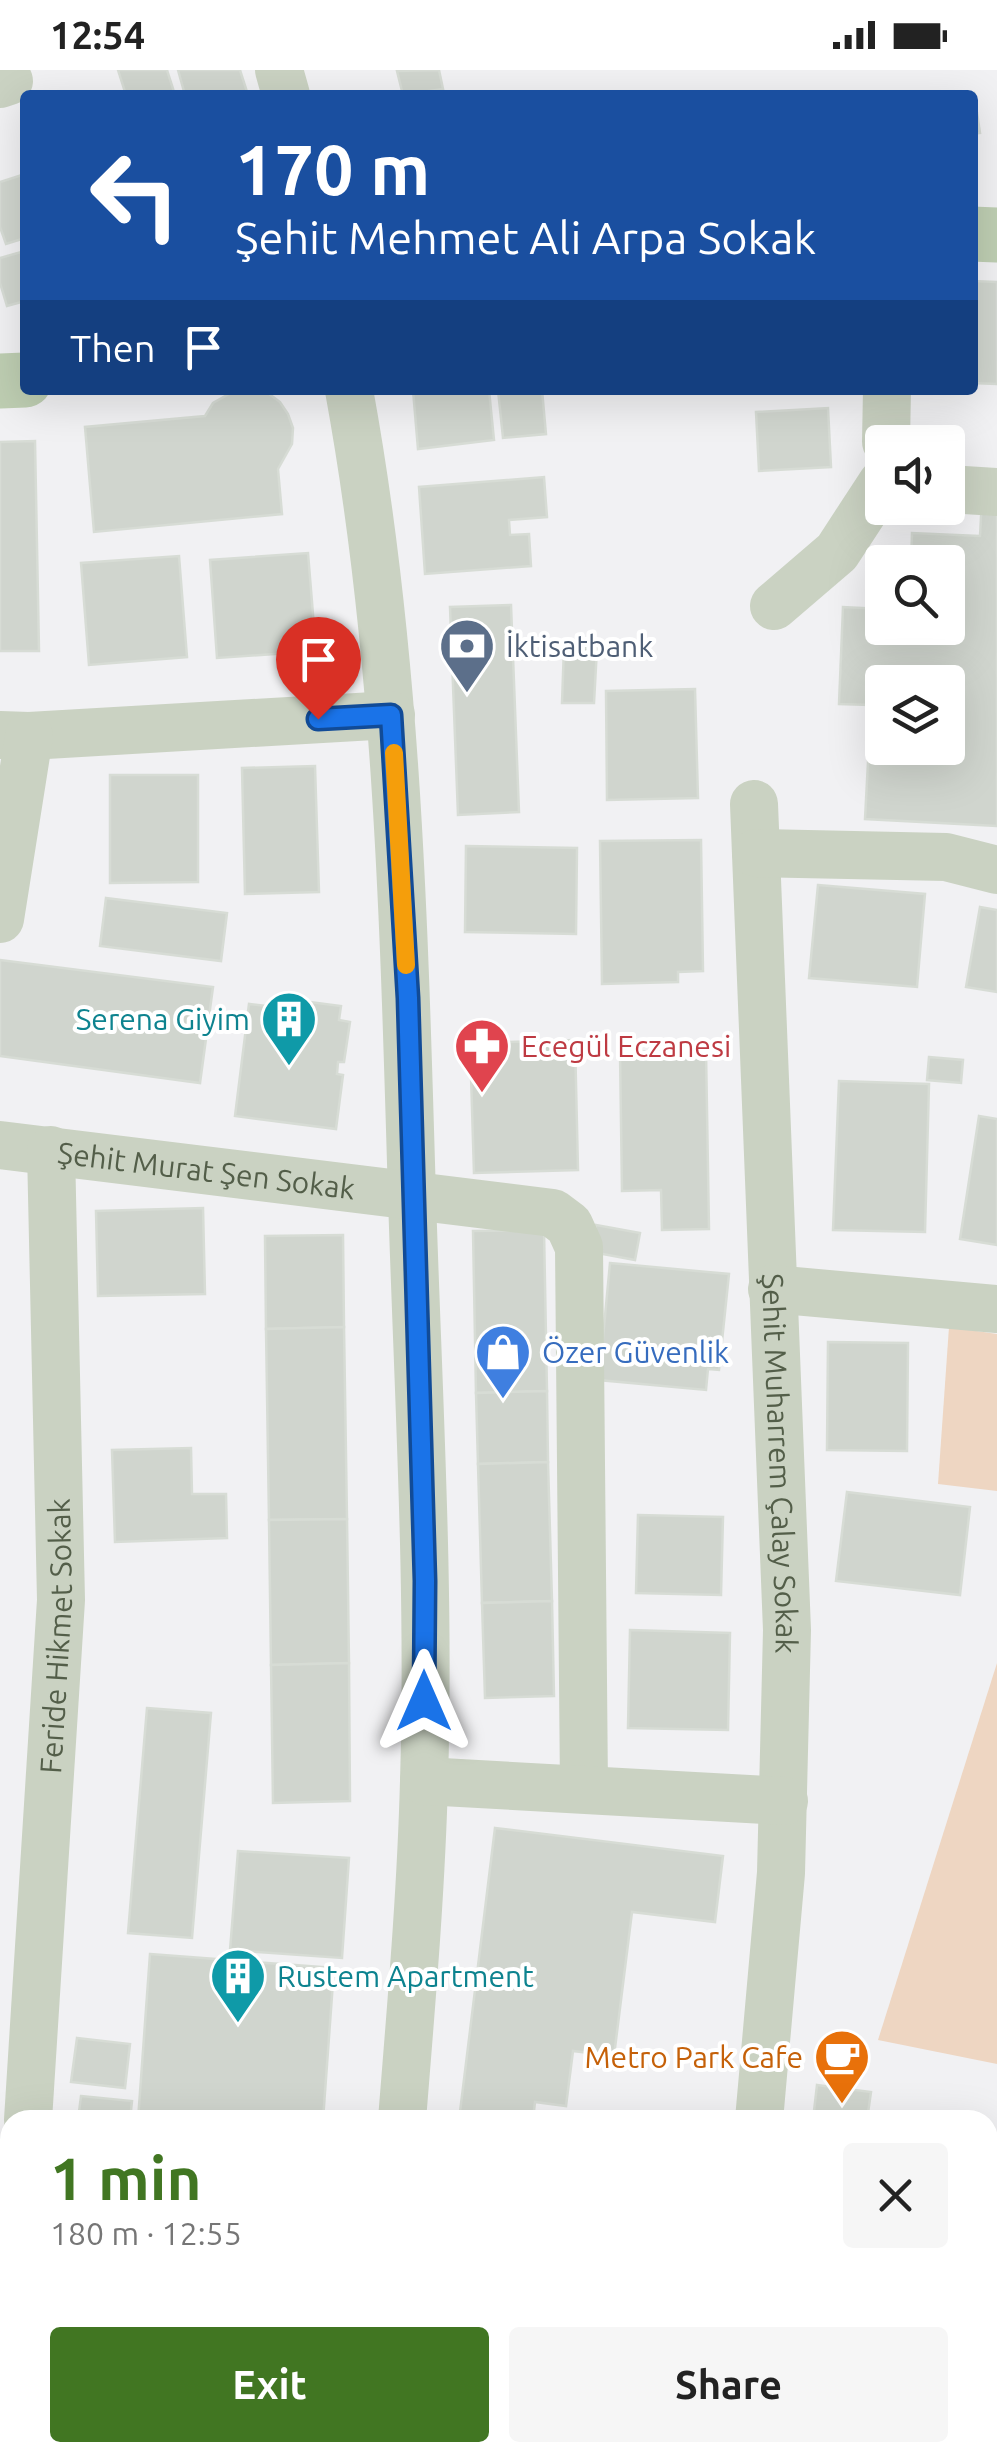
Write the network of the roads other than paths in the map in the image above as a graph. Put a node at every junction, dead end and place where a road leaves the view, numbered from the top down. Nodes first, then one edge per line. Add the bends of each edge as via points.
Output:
1 (350, 395) edge
2 (887, 395) edge
3 (886, 425) edge
4 (965, 491) edge
5 (997, 492) edge
6 (865, 510) edge
7 (774, 606) dead end
8 (391, 715) junction
9 (15, 736) edge
10 (754, 804) dead end
11 (756, 853) junction
12 (997, 870) edge
13 (0, 919) edge
14 (0, 1146) edge
15 (51, 1150) junction
16 (412, 1196) junction
17 (772, 1289) junction
18 (997, 1308) edge
19 (424, 1781) junction
20 (584, 1789) junction
21 (784, 1801) junction
22 (20, 2102) edge
23 (403, 2110) edge
24 (760, 2110) edge

1 - 8 street
2 - 3 street
4 - 5 street
6 - 7 street via 837,552
8 - 9 street
8 - 16 street
9 - 13 street
10 - 11 street, Şehit Muharrem Çalay Sokak
11 - 12 street via 946,857
11 - 17 street, Şehit Muharrem Çalay Sokak
14 - 15 street, Şehit Murat Şen Sokak
15 - 16 street, Şehit Murat Şen Sokak
15 - 22 street, Feride Hikmet Sokak via 61,1600
16 - 19 street via 425,1581
16 - 20 street, Şehit Murat Şen Sokak via 552,1213 569,1225 580,1247
17 - 18 street
17 - 21 street, Şehit Muharrem Çalay Sokak via 787,1630
19 - 20 street
19 - 23 street
20 - 21 street
21 - 24 street, Şehit Muharrem Çalay Sokak

